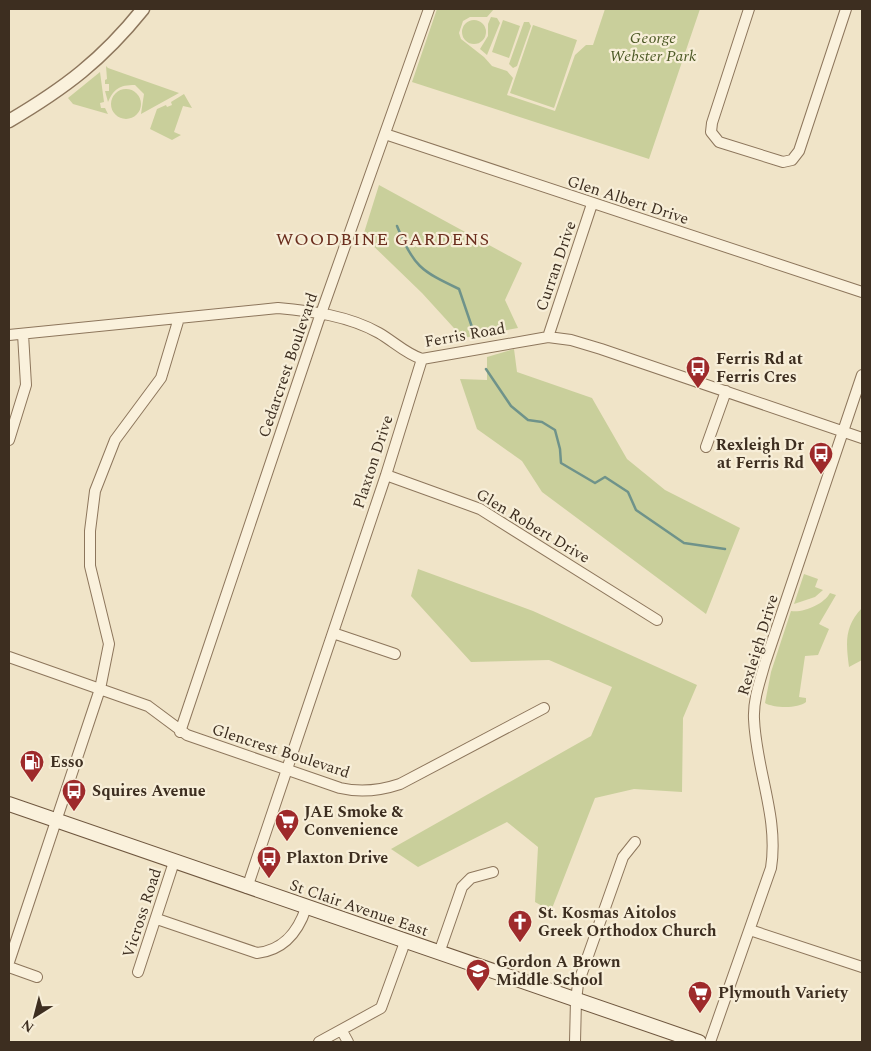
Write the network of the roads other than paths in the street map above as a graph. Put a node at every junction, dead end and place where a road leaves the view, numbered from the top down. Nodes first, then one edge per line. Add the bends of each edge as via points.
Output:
1 (143, 9) edge
2 (428, 9) edge
3 (749, 9) edge
4 (846, 9) edge
5 (9, 121) edge
6 (385, 134) junction
7 (592, 204) junction
8 (862, 292) edge
9 (321, 313) junction
10 (179, 318) junction
11 (23, 334) junction
12 (9, 335) edge
13 (548, 337) junction
14 (422, 359) junction
15 (862, 376) edge
16 (726, 391) junction
17 (844, 432) junction
18 (862, 438) edge
19 (9, 440) edge
20 (706, 447) dead end
21 (386, 476) junction
22 (656, 620) dead end
23 (333, 633) junction
24 (395, 654) dead end
25 (9, 657) edge
26 (100, 689) junction
27 (544, 708) dead end
28 (180, 732) junction
29 (286, 770) junction
30 (9, 804) edge
31 (55, 820) junction
32 (635, 842) dead end
33 (174, 862) junction
34 (493, 872) dead end
35 (247, 888) junction
36 (306, 908) junction
37 (157, 919) junction
38 (750, 930) junction
39 (14, 931) edge
40 (405, 942) junction
41 (439, 953) junction
42 (9, 962) edge
43 (9, 967) edge
44 (862, 967) edge
45 (138, 972) dead end
46 (37, 977) dead end
47 (576, 1000) junction
48 (342, 1031) junction
49 (319, 1042) edge
50 (348, 1042) edge
51 (576, 1042) edge
52 (699, 1042) edge
53 (710, 1042) edge

1 - 5 street via 103,55 66,85
2 - 6 street, Cedarcrest Boulevard
3 - 4 street via 711,132 719,142 783,162 792,160 799,151
6 - 7 street, Glen Albert Drive
6 - 9 street, Cedarcrest Boulevard
7 - 8 street, Glen Albert Drive
7 - 13 street, Curran Drive
9 - 10 street, Ferris Road via 268,308
9 - 14 street, Ferris Road via 364,326
9 - 28 street, Cedarcrest Boulevard
10 - 11 street, Ferris Road
10 - 26 street via 161,378 115,440 95,491 90,566 109,644
11 - 12 street, Ferris Road
11 - 19 street via 26,385
13 - 14 street, Ferris Road
13 - 16 street, Ferris Road via 572,340
14 - 21 street, Plaxton Drive
15 - 17 street, Rexleigh Drive
16 - 17 street, Ferris Road
16 - 20 street
17 - 18 street, Ferris Road
17 - 38 street, Rexleigh Drive via 755,698 755,737 773,825 774,849 771,868
21 - 22 street, Glen Robert Drive via 480,509
21 - 23 street, Plaxton Drive
23 - 24 street
23 - 29 street, Plaxton Drive
25 - 26 street, Glencrest Boulevard
26 - 28 street, Glencrest Boulevard via 148,706
26 - 31 street
27 - 29 street, Glencrest Boulevard via 400,784 381,790 349,790
28 - 29 street, Glencrest Boulevard
29 - 35 street, Plaxton Drive
30 - 31 main road, St Clair Avenue East
31 - 33 main road, St Clair Avenue East
31 - 39 street
32 - 47 street via 620,864 581,976
33 - 35 main road, St Clair Avenue East
33 - 37 street, Vicross Road
34 - 41 street via 471,878 462,887
35 - 36 main road, St Clair Avenue East
36 - 37 street via 293,935 270,950 257,953
36 - 40 main road, St Clair Avenue East
37 - 45 street, Vicross Road
38 - 44 street
38 - 53 street, Rexleigh Drive
39 - 42 street
40 - 41 main road, St Clair Avenue East
40 - 48 street via 381,1008
41 - 47 main road, St Clair Avenue East
43 - 46 street
47 - 51 street
47 - 52 main road, St Clair Avenue East
48 - 49 street
48 - 50 street

